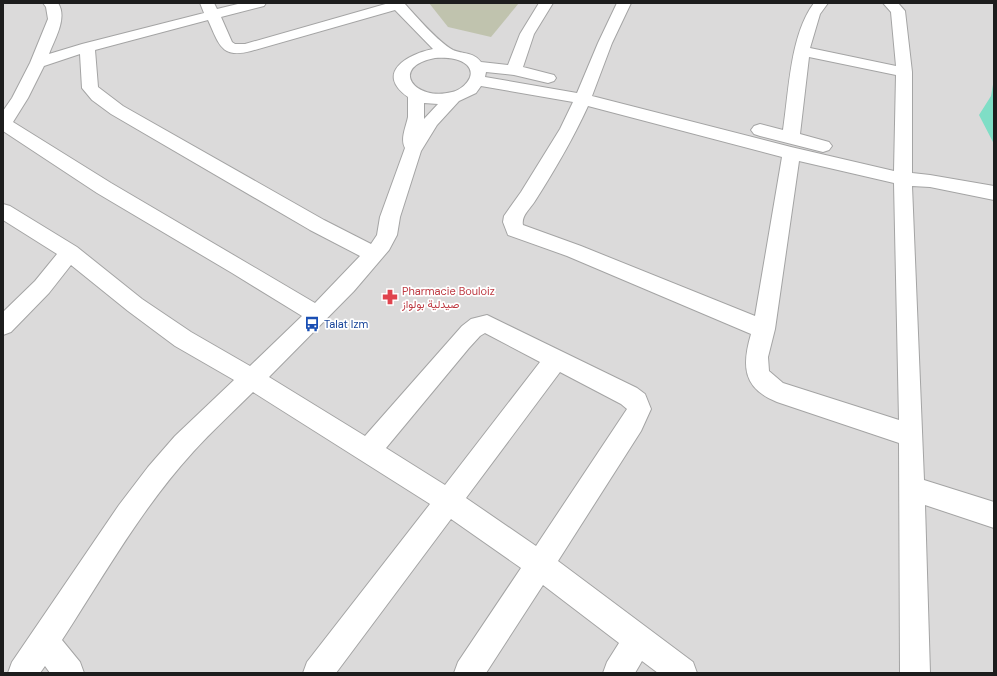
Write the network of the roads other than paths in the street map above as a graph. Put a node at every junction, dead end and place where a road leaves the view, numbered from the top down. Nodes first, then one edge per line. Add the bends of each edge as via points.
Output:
1 (50, 3) edge
2 (259, 3) edge
3 (546, 3) edge
4 (624, 3) edge
5 (821, 3) edge
6 (890, 3) edge
7 (397, 4) edge
8 (210, 9) edge
9 (408, 16) junction
10 (87, 47) junction
11 (415, 48) junction
12 (802, 52) junction
13 (448, 53) junction
14 (38, 63) junction
15 (514, 70) junction
16 (904, 72) junction
17 (477, 74) junction
18 (586, 93) junction
19 (416, 95) junction
20 (453, 98) junction
21 (3, 123) edge
22 (791, 145) junction
23 (412, 151) junction
24 (903, 174) junction
25 (994, 194) edge
26 (3, 211) edge
27 (70, 252) junction
28 (374, 254) junction
29 (317, 315) junction
30 (8, 316) edge
31 (764, 329) junction
32 (556, 359) junction
33 (252, 379) junction
34 (911, 436) junction
35 (368, 450) junction
36 (911, 488) junction
37 (448, 501) junction
38 (994, 515) edge
39 (540, 565) junction
40 (639, 639) junction
41 (44, 642) junction
42 (23, 673) edge
43 (69, 673) edge
44 (318, 673) edge
45 (469, 673) edge
46 (618, 673) edge
47 (682, 673) edge
48 (915, 673) edge

1 - 14 street via 53,6 55,20
2 - 8 street
3 - 15 street via 527,34
4 - 18 street
5 - 12 street via 813,14
6 - 16 street via 898,10
7 - 8 street via 270,42 237,49 226,44
7 - 9 street
8 - 10 street
9 - 11 street
9 - 13 street
10 - 14 street
10 - 28 street via 90,88 117,110 317,225
11 - 13 street via 432,54
11 - 19 street via 402,78 405,85
12 - 16 street
12 - 22 street
13 - 17 street via 465,57
14 - 21 street via 20,98
15 - 17 street
15 - 18 street
16 - 24 street
17 - 18 street via 536,90
17 - 20 street via 473,88
18 - 22 street
18 - 31 street via 569,128 514,216 515,230 574,251
19 - 20 street via 430,99
19 - 23 street
20 - 23 street via 431,121
21 - 29 street via 104,188 239,266
22 - 24 street
22 - 31 street
23 - 28 street via 390,217 387,235
24 - 25 street
24 - 34 street
26 - 27 street
27 - 30 street via 42,287
27 - 33 street via 135,305 183,339
28 - 29 street
29 - 33 street
31 - 34 street via 757,370 766,385 777,391
32 - 35 street via 486,324 480,324 461,341
32 - 37 street
32 - 39 street via 629,396 637,402 639,409
33 - 35 street
33 - 41 street via 184,444 157,476 128,514
34 - 36 street
35 - 37 street
36 - 38 street
36 - 48 street
37 - 39 street
37 - 44 street
39 - 40 street
39 - 45 street
40 - 46 street
40 - 47 street
41 - 42 street
41 - 43 street

